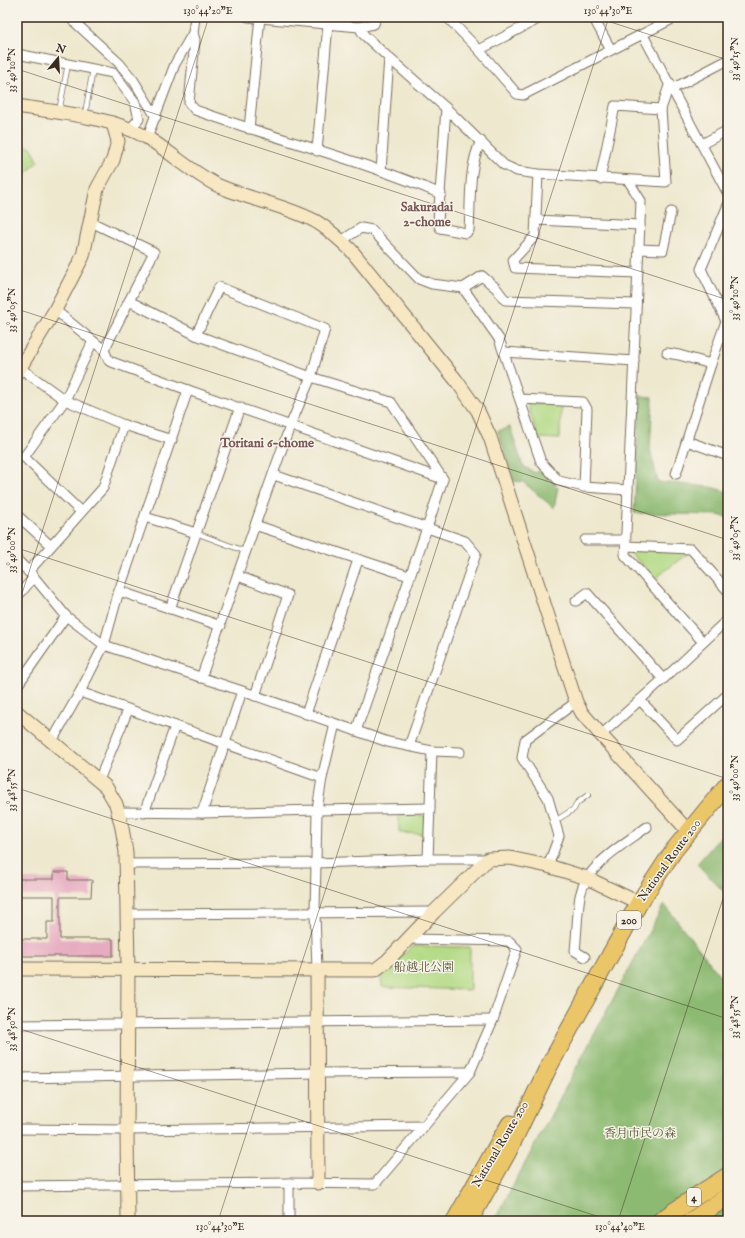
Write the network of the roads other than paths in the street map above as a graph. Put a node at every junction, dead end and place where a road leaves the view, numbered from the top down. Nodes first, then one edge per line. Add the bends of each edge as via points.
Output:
1 (69, 17) edge
2 (195, 17) edge
3 (248, 17) edge
4 (376, 17) edge
5 (447, 17) edge
6 (542, 17) edge
7 (593, 17) edge
8 (676, 17) edge
9 (260, 18) edge
10 (322, 21) edge
11 (359, 27) junction
12 (193, 33) junction
13 (643, 34) junction
14 (479, 50) junction
15 (611, 50) junction
16 (17, 54) edge
17 (389, 58) junction
18 (728, 60) edge
19 (68, 64) junction
20 (17, 67) edge
21 (93, 69) junction
22 (17, 71) edge
23 (671, 86) junction
24 (17, 106) edge
25 (446, 108) junction
26 (661, 109) junction
27 (59, 113) junction
28 (84, 117) junction
29 (156, 117) junction
30 (113, 124) junction
31 (130, 129) junction
32 (249, 129) junction
33 (728, 130) edge
34 (147, 138) junction
35 (481, 141) junction
36 (702, 144) junction
37 (317, 151) junction
38 (381, 171) junction
39 (538, 174) junction
40 (600, 179) junction
41 (628, 180) junction
42 (441, 194) junction
43 (728, 194) edge
44 (728, 205) edge
45 (671, 212) dead end
46 (536, 220) junction
47 (91, 222) junction
48 (640, 225) junction
49 (341, 241) junction
50 (639, 249) junction
51 (638, 274) junction
52 (464, 288) junction
53 (129, 301) junction
54 (636, 304) junction
55 (55, 310) junction
56 (727, 321) edge
57 (196, 335) junction
58 (93, 341) junction
59 (104, 350) junction
60 (504, 352) junction
61 (667, 353) dead end
62 (634, 361) junction
63 (711, 364) junction
64 (19, 371) edge
65 (311, 377) junction
66 (188, 390) junction
67 (520, 399) junction
68 (65, 400) junction
69 (240, 407) junction
70 (124, 425) junction
71 (290, 426) junction
72 (172, 440) junction
73 (687, 441) junction
74 (728, 456) edge
75 (676, 474) dead end
76 (274, 475) junction
77 (443, 478) junction
78 (584, 487) junction
79 (628, 490) junction
80 (81, 512) junction
81 (17, 515) edge
82 (146, 517) junction
83 (255, 525) junction
84 (427, 528) junction
85 (196, 533) junction
86 (585, 540) dead end
87 (626, 543) junction
88 (51, 546) junction
89 (247, 552) junction
90 (17, 560) edge
91 (358, 560) junction
92 (31, 574) junction
93 (238, 576) junction
94 (409, 576) junction
95 (119, 591) junction
96 (728, 591) edge
97 (17, 597) edge
98 (576, 601) dead end
99 (170, 609) junction
100 (66, 616) junction
101 (728, 619) edge
102 (221, 626) junction
103 (703, 642) junction
104 (104, 645) junction
105 (202, 678) junction
106 (663, 679) junction
107 (17, 686) edge
108 (242, 691) junction
109 (80, 692) junction
110 (728, 694) edge
111 (255, 696) junction
112 (640, 700) junction
113 (576, 702) junction
114 (128, 710) junction
115 (17, 712) edge
116 (306, 714) junction
117 (335, 724) junction
118 (175, 726) junction
119 (356, 731) junction
120 (601, 735) junction
121 (52, 741) junction
122 (224, 744) junction
123 (409, 746) junction
124 (432, 751) junction
125 (460, 752) dead end
126 (322, 778) junction
127 (99, 780) junction
128 (728, 784) edge
129 (588, 795) dead end
130 (430, 808) junction
131 (317, 810) junction
132 (118, 812) junction
133 (144, 813) junction
134 (202, 813) junction
135 (555, 821) junction
136 (647, 827) dead end
137 (688, 831) junction
138 (428, 859) junction
139 (488, 859) junction
140 (316, 863) junction
141 (126, 864) junction
142 (548, 866) junction
143 (587, 878) junction
144 (638, 903) junction
145 (434, 912) junction
146 (127, 914) junction
147 (315, 914) junction
148 (409, 938) junction
149 (585, 957) dead end
150 (17, 969) edge
151 (317, 969) junction
152 (128, 970) junction
153 (493, 1020) junction
154 (316, 1022) junction
155 (126, 1023) junction
156 (17, 1024) edge
157 (548, 1068) junction
158 (470, 1072) junction
159 (317, 1073) junction
160 (127, 1077) junction
161 (17, 1078) edge
162 (318, 1126) junction
163 (424, 1126) junction
164 (17, 1129) edge
165 (126, 1130) junction
166 (728, 1176) edge
167 (289, 1182) junction
168 (318, 1183) junction
169 (128, 1184) junction
170 (17, 1186) edge
171 (728, 1196) edge
172 (128, 1221) edge
173 (289, 1221) edge
174 (454, 1221) edge
175 (469, 1221) edge
176 (660, 1221) edge
177 (691, 1221) edge

1 - 29 street via 119,63 134,81
2 - 12 street
3 - 9 street
4 - 11 street via 374,24
5 - 14 street
6 - 14 street
7 - 15 street
8 - 13 street
9 - 10 street
9 - 32 street
10 - 11 street
10 - 37 street
11 - 17 street
12 - 29 street via 175,64
12 - 32 street via 195,40 189,103 195,110
13 - 15 street
13 - 23 street
14 - 15 street via 517,94 523,95
16 - 19 street
17 - 25 street
17 - 38 street
18 - 23 street
19 - 21 street
19 - 27 lane
20 - 22 lane
21 - 28 lane
21 - 31 street via 113,73 135,102 139,120
23 - 26 street
23 - 36 street
24 - 27 street
25 - 35 street
25 - 42 street
26 - 40 street via 615,106
26 - 41 street via 666,182
27 - 28 street
28 - 30 street
29 - 34 street
30 - 31 street
30 - 47 street via 118,141 113,160 97,190
31 - 34 street
32 - 37 street
33 - 36 street
34 - 49 street via 219,186 313,220
35 - 39 street via 504,165 516,171
35 - 42 street via 477,148 472,175 469,230 466,233 440,228 438,222
36 - 43 street
37 - 38 street
38 - 42 street
39 - 40 street
39 - 46 street
40 - 41 street
41 - 48 street via 641,201
44 - 56 street via 701,269
45 - 50 street via 663,250
46 - 48 street
46 - 51 street via 535,236 513,260 514,268
47 - 53 street via 154,252
47 - 55 street via 83,256
48 - 50 street
49 - 52 street via 362,228 372,230 419,279 432,284
49 - 113 street via 456,380 478,411 490,437
50 - 51 street
51 - 54 street
52 - 54 street via 482,276 505,300
52 - 60 street via 499,339
53 - 57 street
53 - 59 street
54 - 62 street
55 - 58 street
55 - 64 street
56 - 63 street
57 - 65 street
57 - 65 street via 220,287 325,329
58 - 59 street
58 - 68 street
59 - 66 street via 109,361
60 - 62 street
60 - 67 street
61 - 63 street
62 - 79 street
63 - 73 street
64 - 68 street
65 - 71 street
65 - 77 street via 391,402
66 - 69 street
66 - 72 street
67 - 78 street via 541,462 559,481
67 - 78 street via 583,402 587,409
68 - 70 street
68 - 80 street via 24,457
69 - 71 street
69 - 85 street
70 - 72 street
70 - 80 street via 103,488
71 - 76 street
71 - 77 street
72 - 82 street
73 - 74 street
73 - 75 street
76 - 83 street
76 - 84 street
77 - 84 street
78 - 79 street
79 - 87 street
80 - 88 street
81 - 88 street
82 - 85 street
82 - 95 street
83 - 89 street
83 - 91 street
84 - 94 street
84 - 123 street via 465,541 476,554
85 - 89 lane
85 - 99 street
86 - 87 street
87 - 96 street via 691,549
87 - 103 street via 625,555
88 - 92 street
89 - 93 street
90 - 92 street
91 - 94 street
91 - 116 street
92 - 97 street
92 - 100 street
93 - 102 street
93 - 111 street via 288,595
94 - 119 street
95 - 99 street
95 - 104 street
98 - 106 street via 588,593
99 - 102 street
100 - 104 street
100 - 107 street
101 - 103 street
102 - 105 street
103 - 106 street
104 - 105 street
104 - 109 street
105 - 108 street
106 - 112 street
108 - 111 street
108 - 122 street
109 - 114 street
109 - 121 street
110 - 112 street via 677,740
111 - 116 street
112 - 120 street
113 - 120 street
113 - 135 street via 525,740 522,758 548,798
114 - 118 street
114 - 127 street
115 - 121 street
116 - 117 street
117 - 119 street
117 - 126 street
118 - 122 street
118 - 133 street
119 - 123 street
120 - 137 street
121 - 127 street
122 - 126 street
122 - 134 street
123 - 124 street
124 - 125 street
124 - 130 street
126 - 131 street
127 - 132 street via 106,787
128 - 137 highway, National Route 200 / 200
129 - 135 lane via 576,803 574,809
130 - 131 street
130 - 138 street
131 - 134 street
131 - 140 street
132 - 133 street
132 - 141 street
133 - 134 street
135 - 142 street via 559,836
136 - 143 street via 596,866
137 - 144 highway, National Route 200 / 200
138 - 139 street
138 - 140 street
139 - 142 street via 510,858
139 - 145 street
140 - 141 street
140 - 147 street
141 - 146 street
142 - 143 street
143 - 144 street
143 - 149 street via 580,895 575,951
144 - 157 highway, National Route 200 / 200
145 - 147 street
145 - 148 street
146 - 147 street
146 - 152 street
147 - 151 street
148 - 151 street via 375,970
148 - 153 street via 509,941 517,949
150 - 152 street
151 - 152 street
151 - 154 street
152 - 155 street
153 - 154 street
153 - 158 street
154 - 155 street
154 - 159 street
155 - 156 street
155 - 160 street
157 - 174 highway, National Route 200 / 200 via 501,1139
157 - 175 highway, National Route 200 / 200 via 507,1153
158 - 159 street
158 - 163 street
159 - 160 street
159 - 162 street
160 - 161 street
160 - 165 street
162 - 163 street
162 - 165 street
162 - 168 street
163 - 168 street via 375,1184
164 - 165 street
165 - 169 street
166 - 176 highway, 4
167 - 168 street
167 - 169 street
167 - 173 street
169 - 170 street
169 - 172 street
171 - 177 highway, 4

